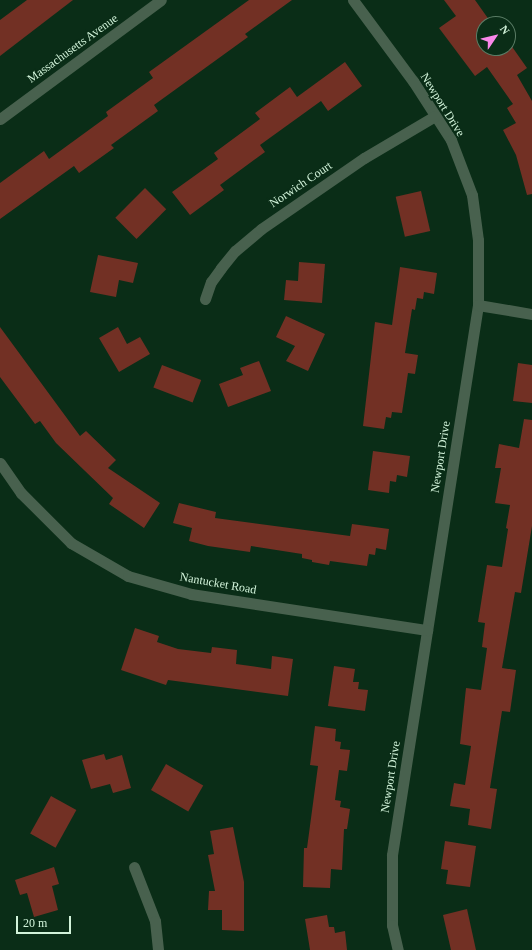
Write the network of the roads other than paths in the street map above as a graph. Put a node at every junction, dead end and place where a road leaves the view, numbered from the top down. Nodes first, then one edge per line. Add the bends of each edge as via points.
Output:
1 (161, 0) edge
2 (353, 0) edge
3 (435, 116) junction
4 (0, 119) edge
5 (205, 299) dead end
6 (478, 305) junction
7 (532, 314) edge
8 (0, 463) edge
9 (427, 630) junction
10 (134, 867) dead end
11 (158, 950) edge
12 (398, 950) edge

1 - 4 street, Massachusetts Avenue
2 - 3 street, Newport Drive
3 - 5 street, Norwich Court via 364,158 261,229 235,251 221,268 211,282
3 - 6 street, Newport Drive via 451,140 472,195 478,240
6 - 7 street
6 - 9 street, Newport Drive
8 - 9 street, Nantucket Road via 21,493 71,543 128,576 191,594
9 - 12 street, Newport Drive via 392,855 392,925
10 - 11 street via 155,921

